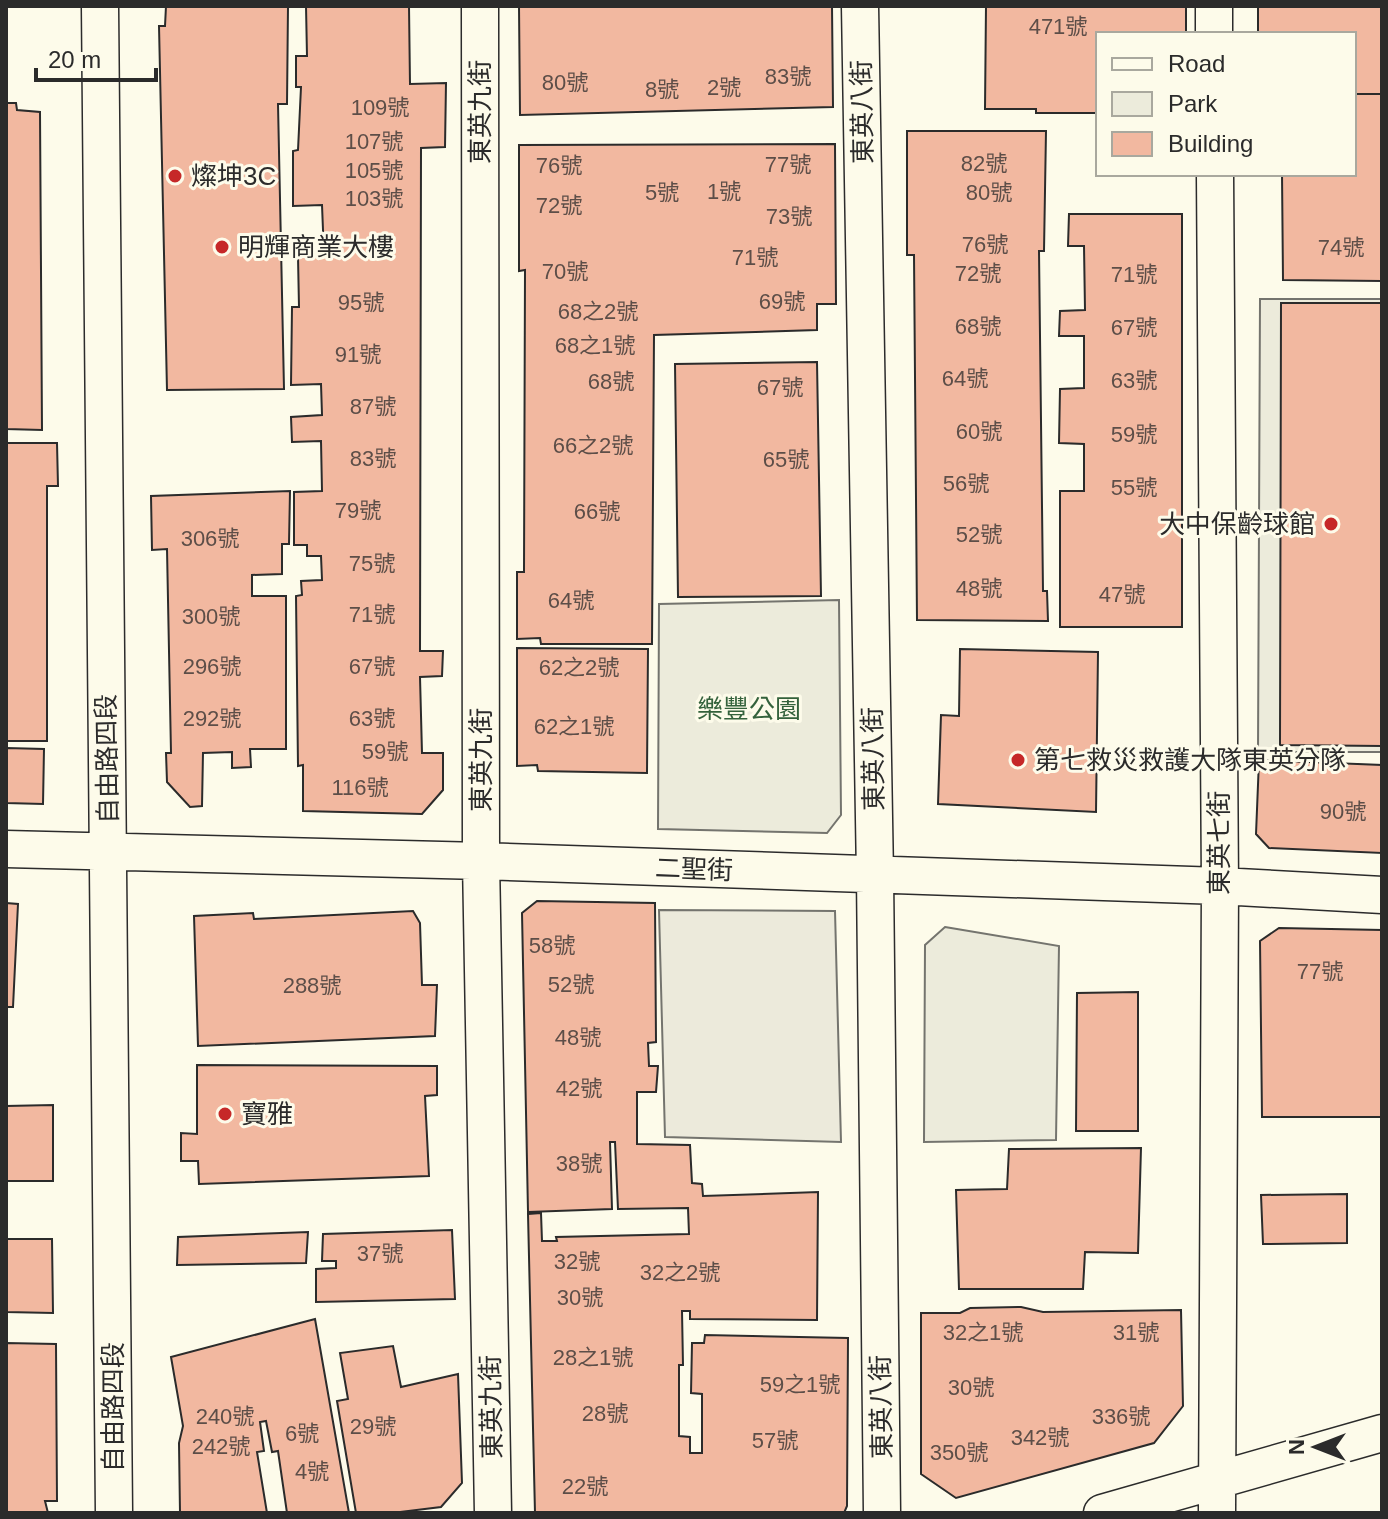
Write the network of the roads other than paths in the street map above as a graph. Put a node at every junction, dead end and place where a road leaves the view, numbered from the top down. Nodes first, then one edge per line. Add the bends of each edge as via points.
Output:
1 (100, 6) edge
2 (480, 6) edge
3 (860, 6) edge
4 (1214, 6) edge
5 (1214, 32) edge
6 (1215, 176) edge
7 (6, 849) edge
8 (108, 853) junction
9 (481, 861) junction
10 (875, 876) junction
11 (1220, 886) junction
12 (1382, 895) edge
13 (1382, 1433) edge
14 (1217, 1496) edge
15 (114, 1513) edge
16 (493, 1513) edge
17 (882, 1513) edge
18 (1102, 1513) edge

1 - 8 street, 自由路四段
2 - 9 street, 東英九街
3 - 10 street, 東英八街
4 - 5 street
6 - 11 street, 東英七街
7 - 8 street, 二聖街
8 - 9 street, 二聖街
8 - 15 street, 自由路四段
9 - 10 street, 二聖街
9 - 16 street, 東英九街
10 - 11 street, 二聖街
10 - 17 street, 東英八街
11 - 12 street, 二聖街
11 - 14 street, 東英七街
13 - 14 street
14 - 18 street

